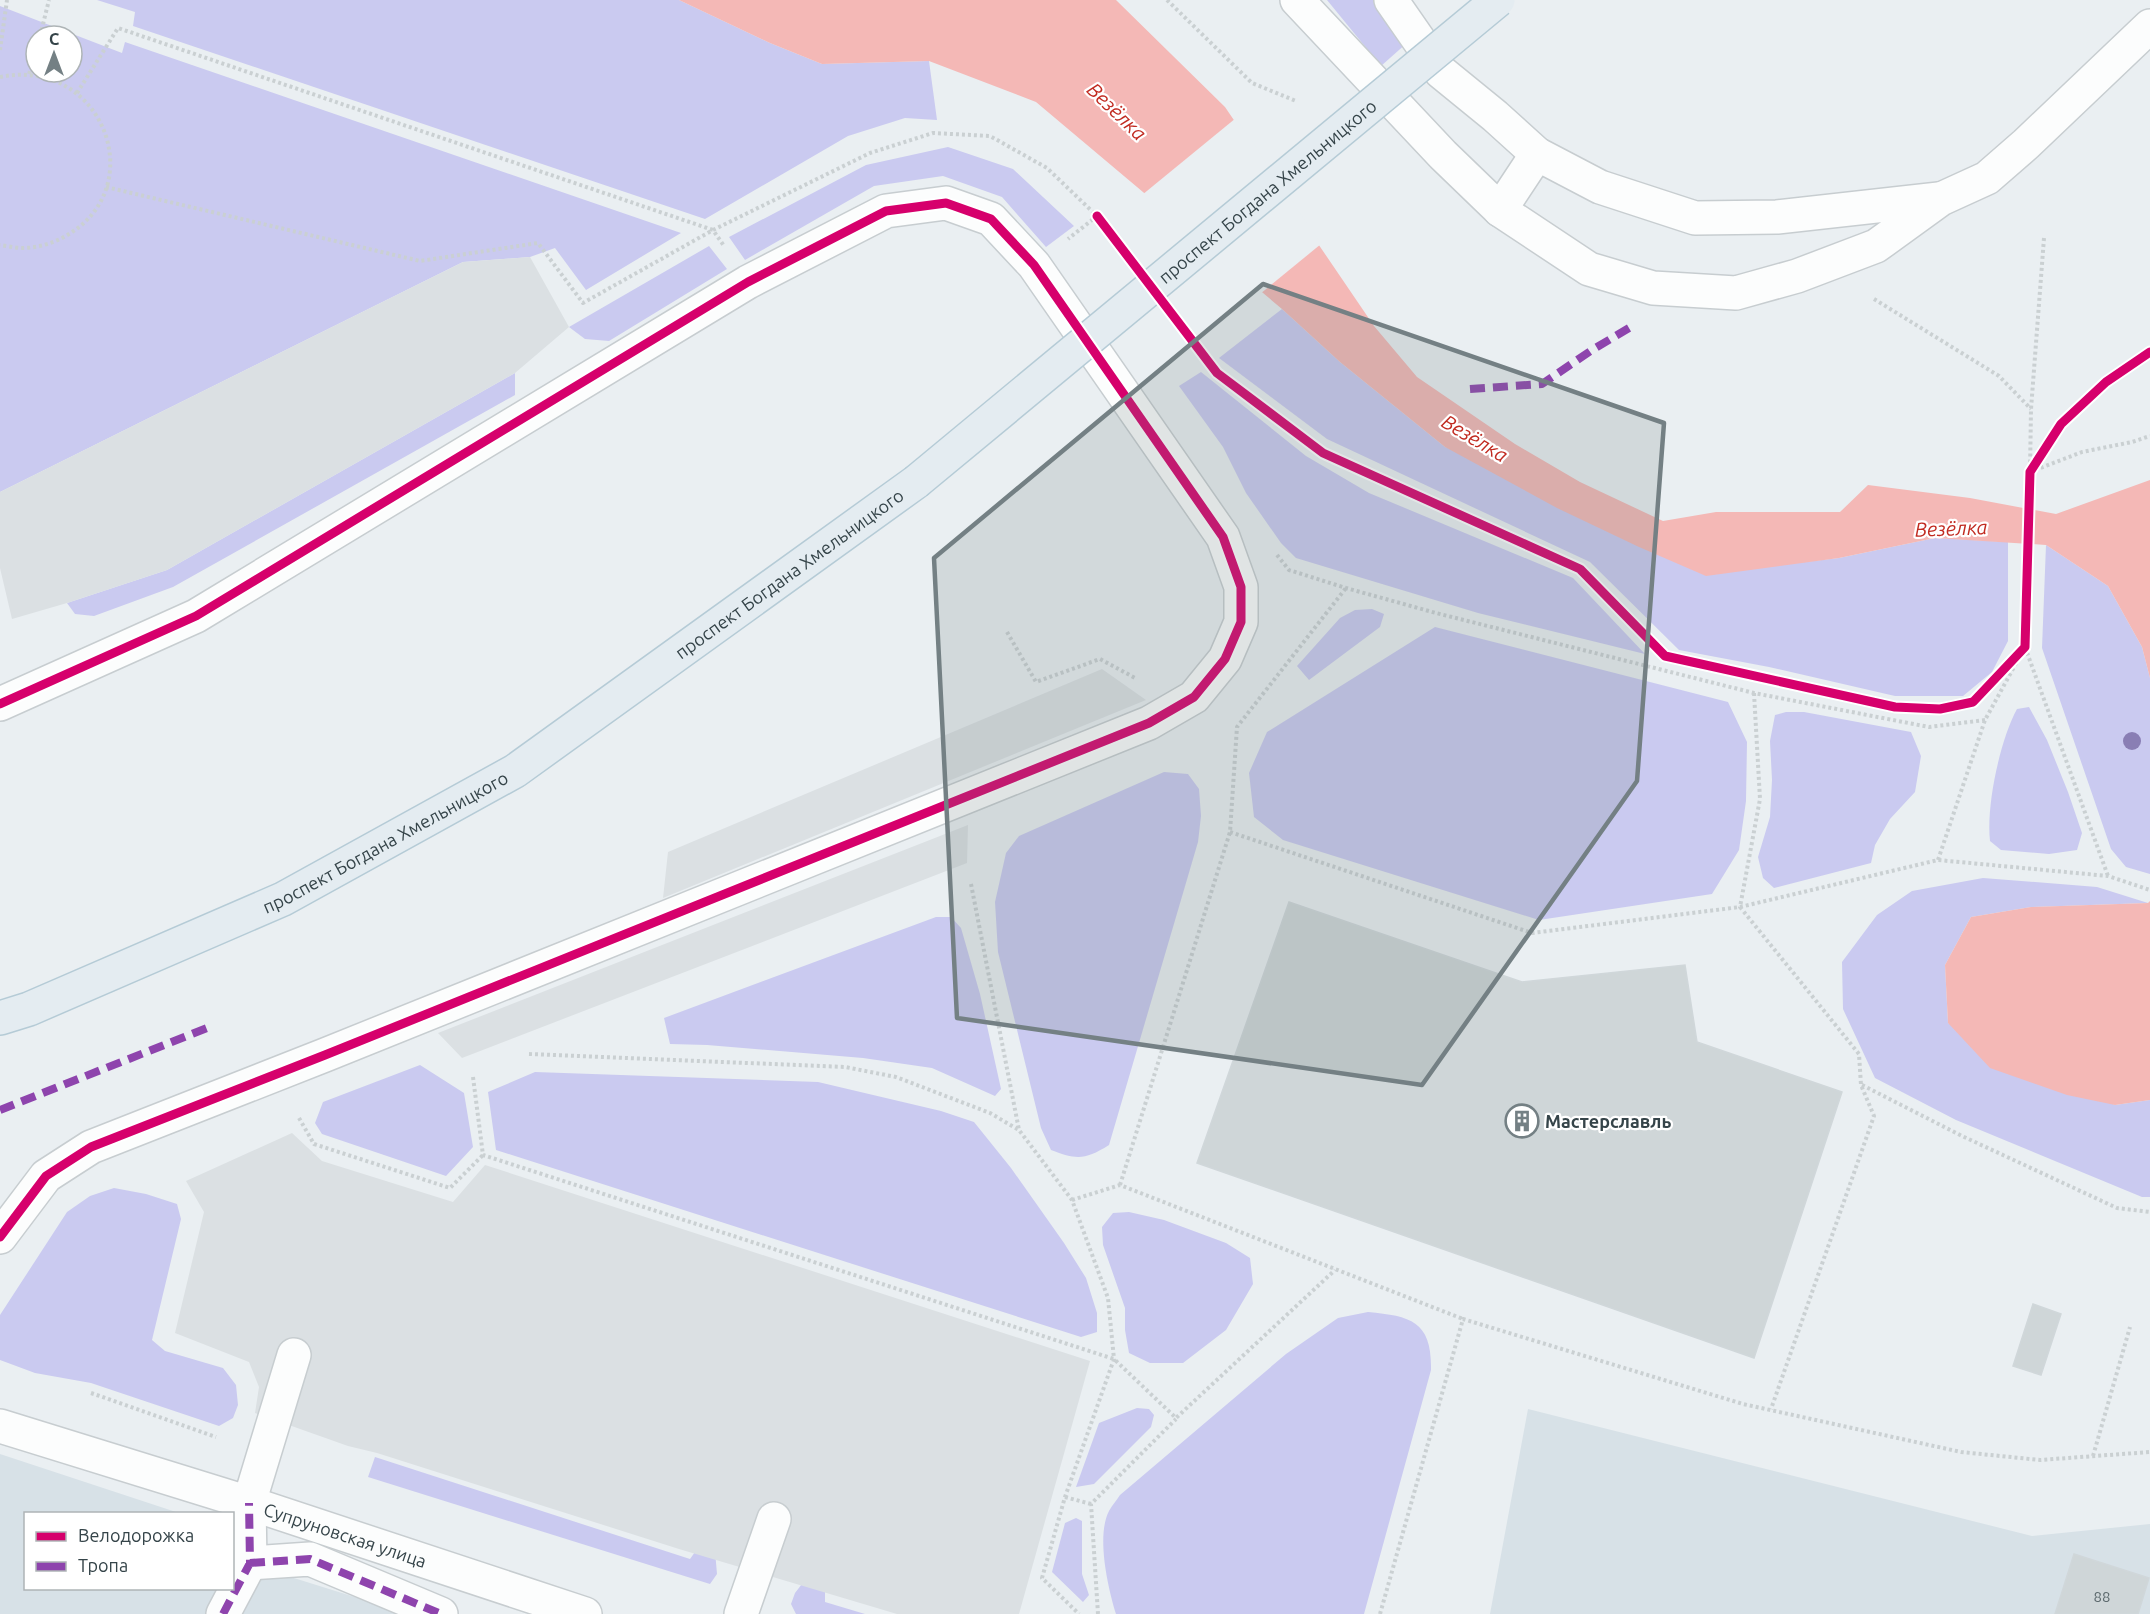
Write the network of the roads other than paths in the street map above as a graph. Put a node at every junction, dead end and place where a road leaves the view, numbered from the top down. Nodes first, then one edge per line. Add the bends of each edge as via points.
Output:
1 (1297, 0) edge
2 (1391, 0) edge
3 (1498, 0) edge
4 (2150, 26) edge
5 (1537, 154) junction
6 (1941, 199) junction
7 (1500, 210) junction
8 (0, 704) edge
9 (14, 1013) edge
10 (0, 1030) edge
11 (0, 1238) edge
12 (294, 1355) dead end
13 (0, 1426) edge
14 (249, 1503) junction
15 (774, 1518) dead end
16 (250, 1563) junction
17 (223, 1614) edge
18 (441, 1614) edge
19 (585, 1614) edge
20 (741, 1614) edge

1 - 7 street
2 - 5 street via 1441,72
3 - 9 main road, проспект Богдана Хмельницкого, bridge via 916,482 515,771 283,899
4 - 6 street via 1987,178
5 - 6 street via 1600,187 1695,218 1776,217
5 - 7 street
6 - 7 street via 1876,246 1797,276 1736,293 1653,288 1589,269
8 - 11 street via 196,616 748,282 886,211 946,203 991,219 1034,265 1222,537 1241,587 1240,622 1225,659 1194,697 1149,723 91,1147 46,1176
9 - 10 street
12 - 14 street
13 - 14 street, Супруновская улица
14 - 16 street
14 - 19 street, Супруновская улица
15 - 20 street
16 - 17 street
16 - 18 street via 310,1558

